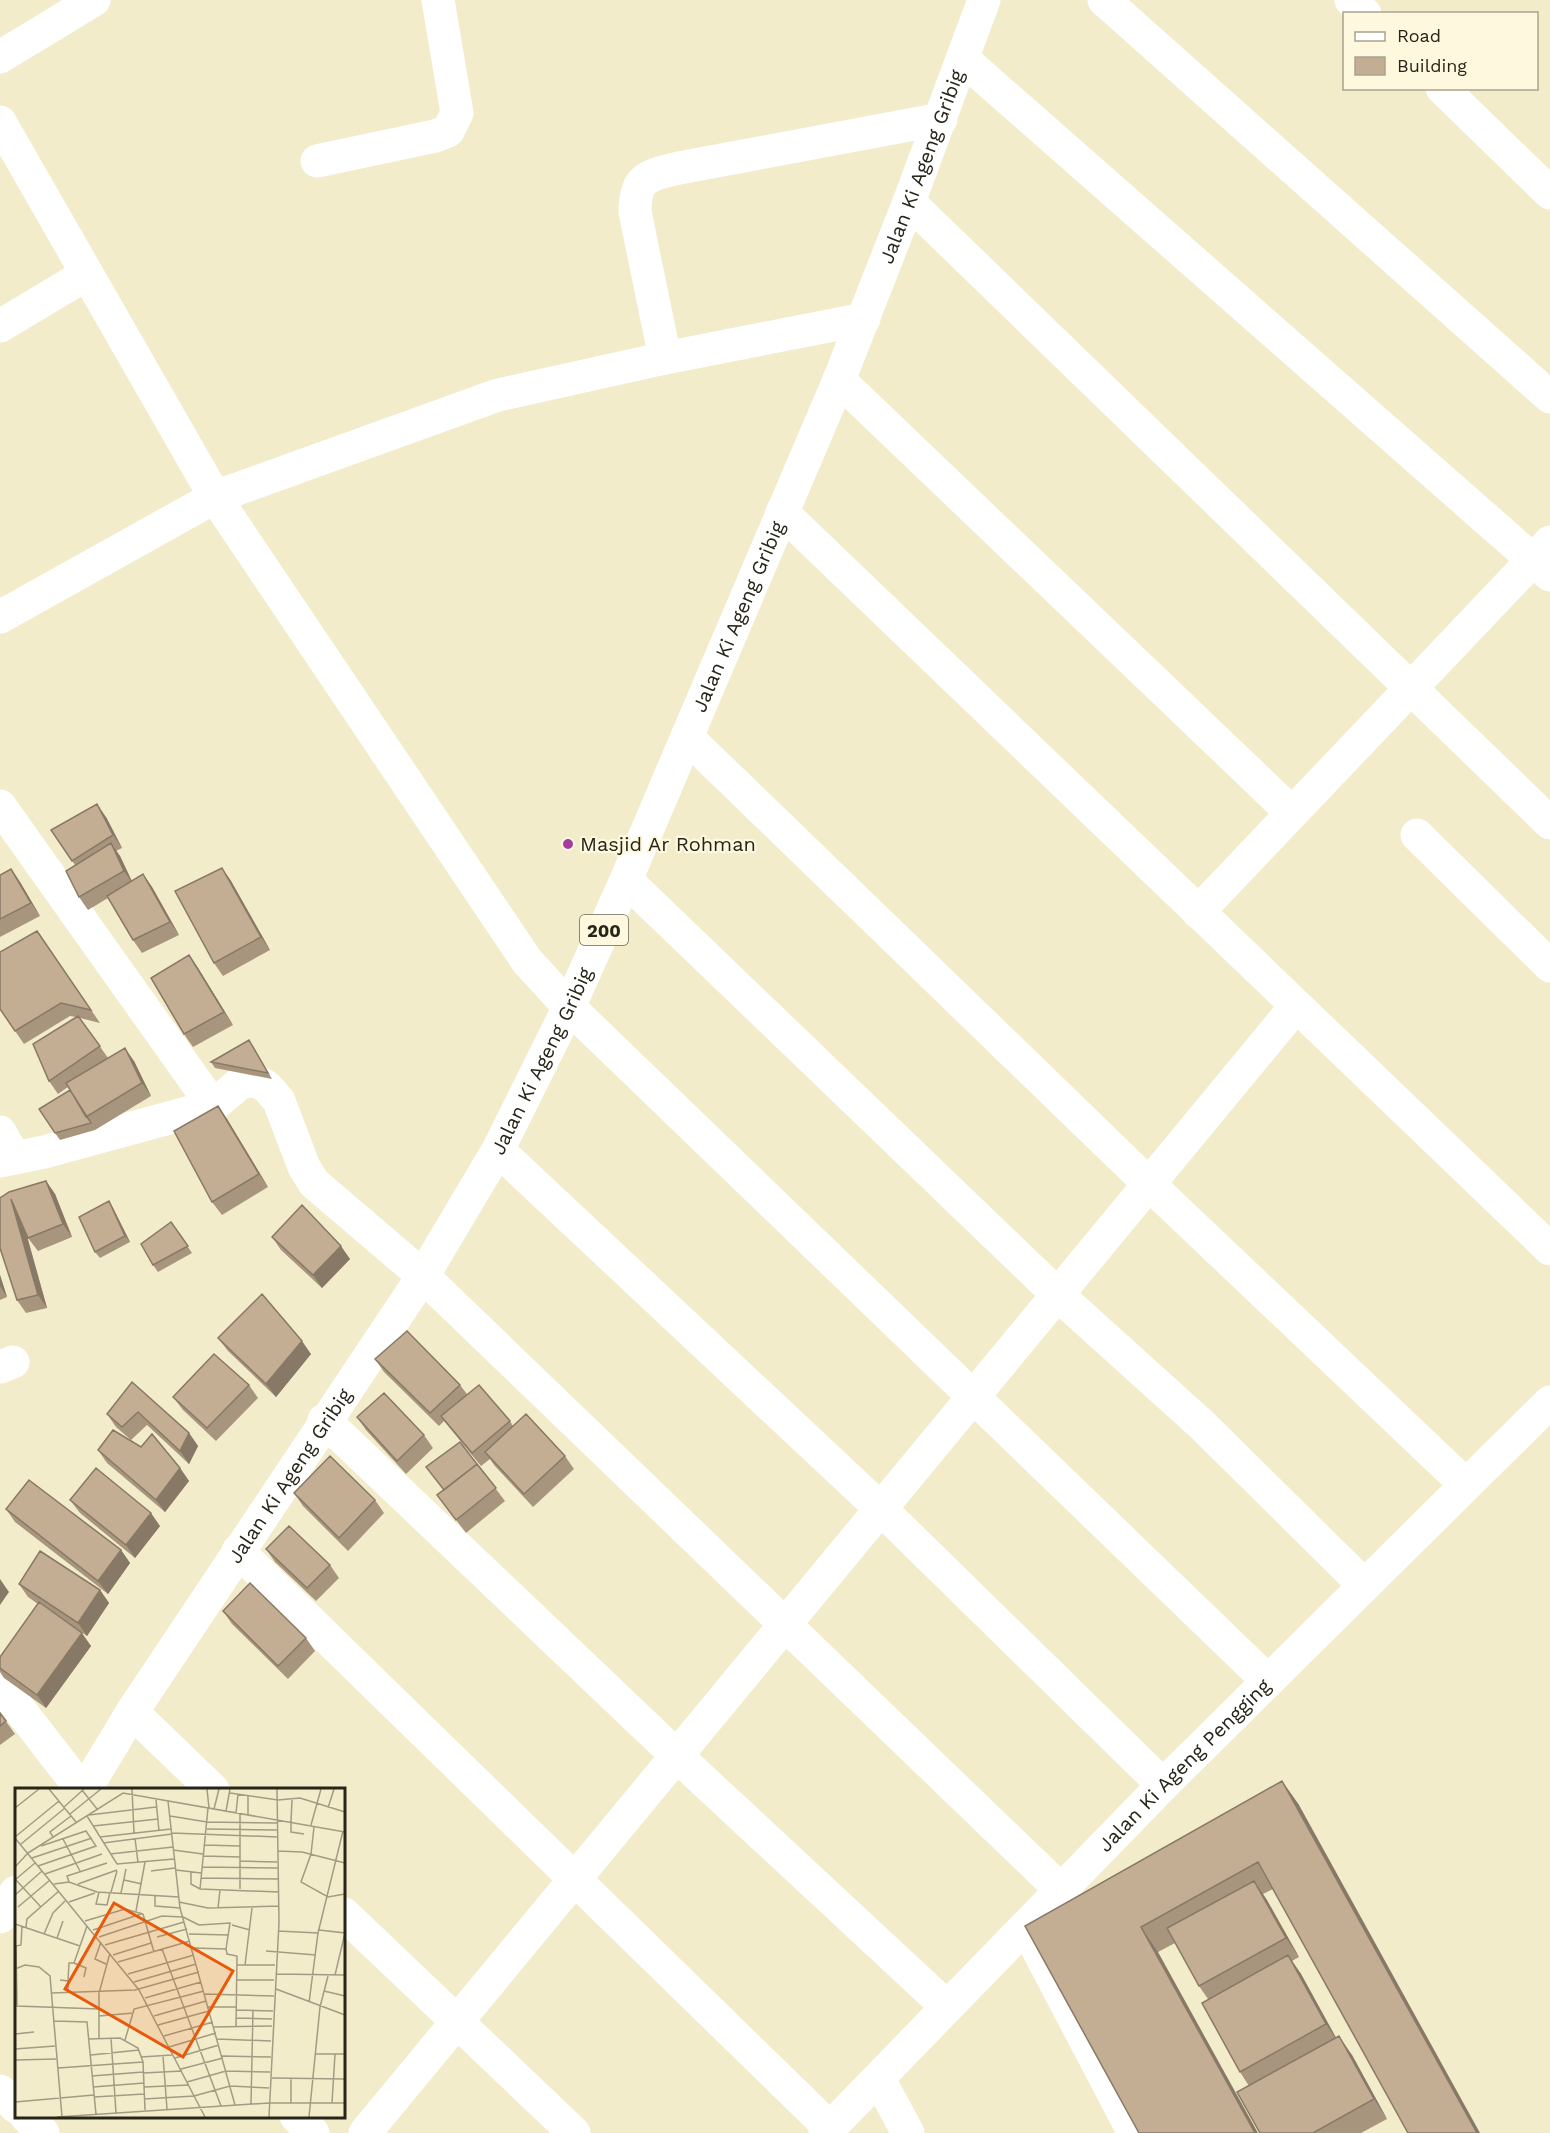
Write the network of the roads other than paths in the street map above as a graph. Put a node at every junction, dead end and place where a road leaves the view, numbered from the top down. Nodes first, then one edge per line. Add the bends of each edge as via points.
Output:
1 (94, 0) edge
2 (438, 0) edge
3 (984, 0) edge
4 (1104, 0) edge
5 (1351, 0) edge
6 (1363, 12) edge
7 (0, 57) edge
8 (963, 59) junction
9 (1444, 90) edge
10 (941, 119) junction
11 (4, 140) edge
12 (317, 162) dead end
13 (1550, 193) edge
14 (909, 202) junction
15 (87, 274) junction
16 (864, 319) junction
17 (0, 326) edge
18 (665, 358) junction
19 (839, 380) junction
20 (1550, 397) edge
21 (215, 497) junction
22 (782, 512) junction
23 (1544, 559) edge
24 (0, 616) edge
25 (1411, 689) junction
26 (687, 737) junction
27 (0, 806) edge
28 (1292, 813) junction
29 (1550, 823) edge
30 (1417, 836) dead end
31 (626, 880) junction
32 (1198, 912) junction
33 (1550, 966) edge
34 (1296, 1006) junction
35 (569, 1007) junction
36 (213, 1106) junction
37 (5, 1150) edge
38 (498, 1150) junction
39 (1149, 1184) junction
40 (1550, 1249) edge
41 (423, 1276) junction
42 (1058, 1294) junction
43 (974, 1396) junction
44 (1549, 1407) edge
45 (324, 1420) junction
46 (1465, 1484) junction
47 (881, 1509) junction
48 (238, 1551) junction
49 (1364, 1585) junction
50 (785, 1625) junction
51 (1268, 1681) junction
52 (0, 1684) edge
53 (132, 1712) junction
54 (677, 1756) junction
55 (1163, 1785) junction
56 (82, 1788) edge
57 (85, 1788) edge
58 (211, 1788) edge
59 (575, 1880) junction
60 (1060, 1890) junction
61 (15, 1894) edge
62 (345, 1915) edge
63 (0, 1917) edge
64 (1026, 1927) junction
65 (947, 2007) junction
66 (457, 2023) junction
67 (879, 2079) junction
68 (0, 2091) edge
69 (15, 2106) edge
70 (28, 2118) edge
71 (298, 2118) edge
72 (828, 2130) edge
73 (43, 2133) edge
74 (313, 2133) edge
75 (365, 2133) edge
76 (574, 2133) edge
77 (908, 2133) edge
78 (1134, 2133) edge

1 - 7 street
2 - 12 street via 457,113 448,131
3 - 8 street, Jalan Ki Ageng Gribig / 200
4 - 20 street
5 - 6 street
8 - 10 street, Jalan Ki Ageng Gribig / 200
8 - 23 street
9 - 13 street
10 - 14 street, Jalan Ki Ageng Gribig / 200
10 - 18 street via 646,177 635,192 634,213
11 - 15 street
14 - 16 street, Jalan Ki Ageng Gribig / 200
14 - 25 street
15 - 17 street
15 - 21 street
16 - 18 street
16 - 19 street, Jalan Ki Ageng Gribig / 200
18 - 21 street via 498,395
19 - 22 street, Jalan Ki Ageng Gribig / 200
19 - 28 street
21 - 24 street
21 - 35 street via 527,961
22 - 26 street, Jalan Ki Ageng Gribig / 200
22 - 32 street
23 - 25 street
25 - 28 street
25 - 29 street
26 - 31 street, Jalan Ki Ageng Gribig / 200
26 - 39 street
27 - 36 street
28 - 32 street
30 - 33 street
31 - 35 street, Jalan Ki Ageng Gribig / 200
31 - 42 street
32 - 34 street
34 - 39 street
34 - 40 street
35 - 38 street, Jalan Ki Ageng Gribig / 200
35 - 43 street
36 - 37 street via 44,1152
36 - 41 street via 240,1083 254,1080 267,1087 279,1101 314,1183
38 - 41 street, Jalan Ki Ageng Gribig / 200
38 - 47 street
39 - 42 street
39 - 46 street
41 - 45 street, Jalan Ki Ageng Gribig / 200
41 - 50 street
42 - 43 street
42 - 49 street via 1201,1424
43 - 47 street
43 - 51 street
44 - 46 street, Jalan Ki Ageng Pengging
45 - 48 street, Jalan Ki Ageng Gribig / 200
45 - 54 street
46 - 49 street, Jalan Ki Ageng Pengging
47 - 50 street
47 - 55 street
48 - 53 street, Jalan Ki Ageng Gribig / 200
48 - 59 street
49 - 51 street, Jalan Ki Ageng Pengging
50 - 54 street
50 - 60 street
51 - 55 street, Jalan Ki Ageng Pengging
52 - 56 street
53 - 57 street, Jalan Ki Ageng Gribig / 200
53 - 58 street
54 - 59 street
54 - 65 street
55 - 60 street, Jalan Ki Ageng Pengging
59 - 66 street
59 - 72 street
60 - 64 street, Jalan Ki Ageng Pengging
61 - 63 street
62 - 66 street
64 - 65 street, Jalan Ki Ageng Pengging
64 - 78 street
65 - 67 street, Jalan Ki Ageng Pengging
66 - 75 street
66 - 76 street
67 - 72 street, Jalan Ki Ageng Pengging
67 - 77 street
68 - 69 street
70 - 73 street
71 - 74 street

